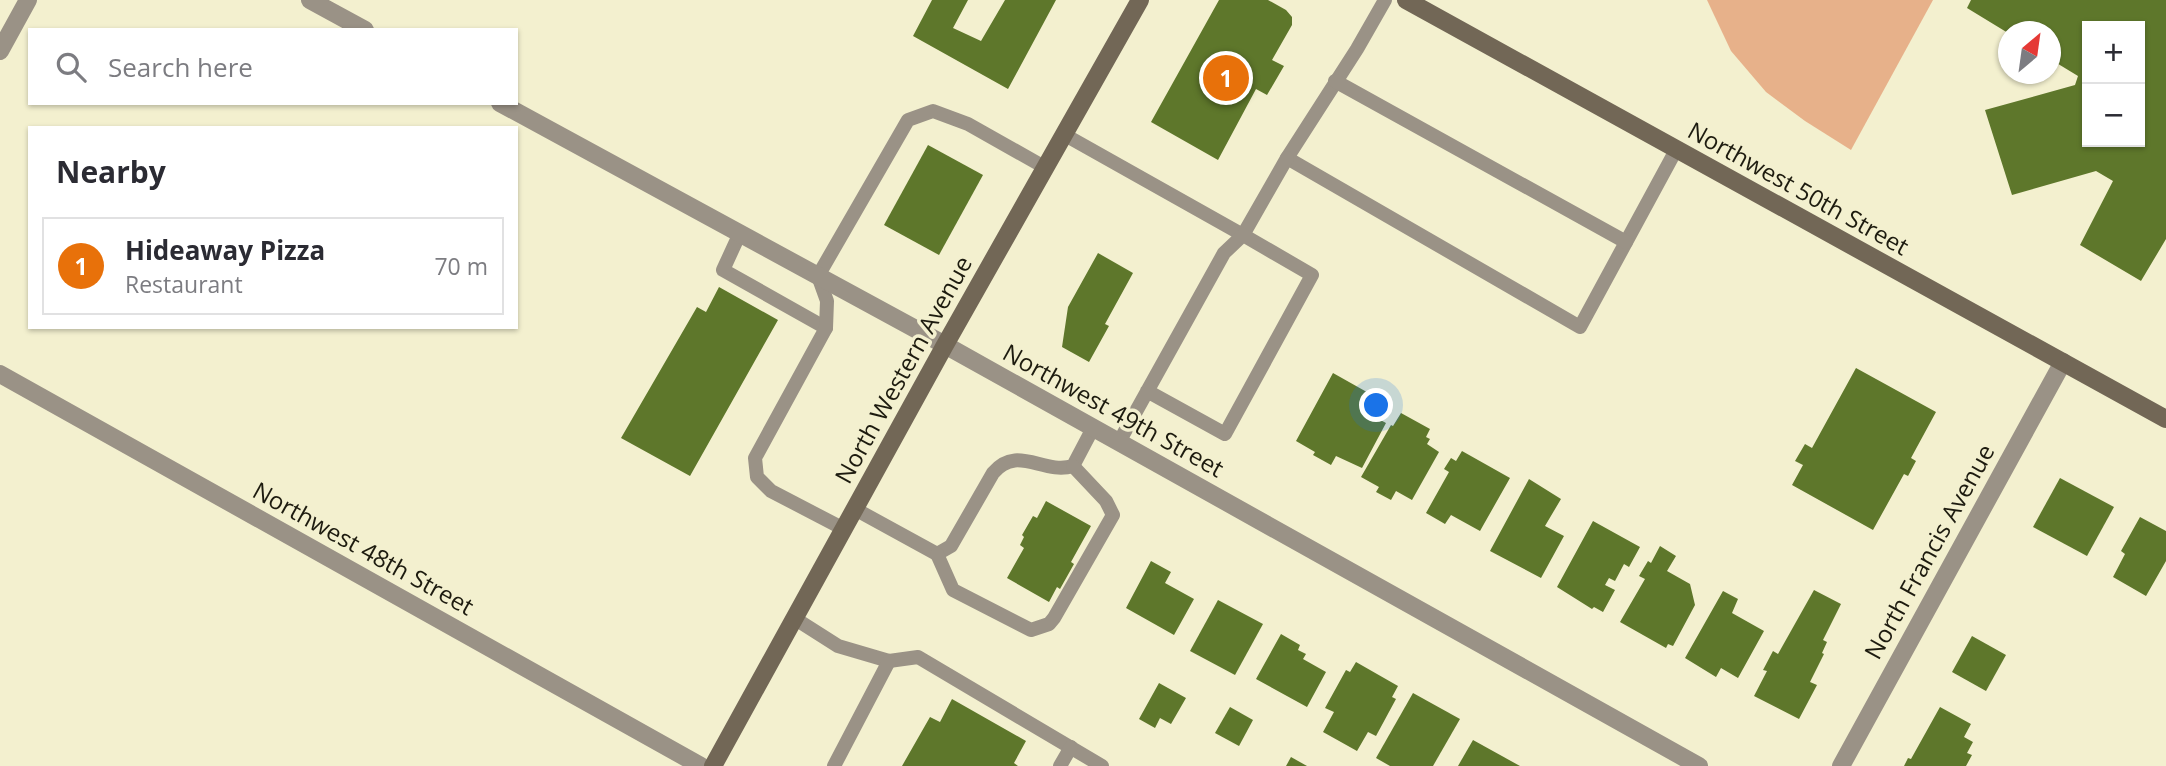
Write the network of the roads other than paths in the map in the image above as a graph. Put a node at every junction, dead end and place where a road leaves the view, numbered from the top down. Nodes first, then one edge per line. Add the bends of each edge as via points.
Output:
1 (28, 0) edge
2 (310, 0) edge
3 (1140, 0) edge
4 (1385, 0) edge
5 (1406, 0) edge
6 (361, 28) edge
7 (0, 51) edge
8 (1335, 81) junction
9 (504, 105) edge
10 (1065, 135) junction
11 (1676, 150) junction
12 (1287, 158) junction
13 (1046, 168) junction
14 (740, 233) junction
15 (1243, 235) junction
16 (1626, 242) junction
17 (818, 276) junction
18 (826, 328) junction
19 (944, 345) junction
20 (2063, 362) junction
21 (0, 374) edge
22 (1147, 391) junction
23 (2166, 419) edge
24 (1093, 428) junction
25 (1119, 442) junction
26 (1073, 466) junction
27 (855, 509) junction
28 (844, 528) junction
29 (937, 554) junction
30 (794, 618) junction
31 (889, 661) junction
32 (1070, 747) junction
33 (701, 766) edge
34 (713, 766) edge
35 (834, 766) edge
36 (1060, 766) edge
37 (1102, 766) edge
38 (1699, 766) edge
39 (1841, 766) edge

1 - 7 street
2 - 6 street
3 - 10 street, North Western Avenue
4 - 8 lane
5 - 11 street, Northwest 50th Street
8 - 12 lane
8 - 16 lane
9 - 14 street, Northwest 49th Street
10 - 13 street, North Western Avenue
10 - 15 lane
11 - 16 lane
11 - 20 street, Northwest 50th Street
12 - 15 lane
12 - 16 lane via 1580,327
13 - 17 lane via 968,124 933,111 908,120
13 - 19 street, North Western Avenue
14 - 17 street, Northwest 49th Street
14 - 18 lane via 723,270
15 - 22 lane via 1224,253
15 - 22 lane via 1312,275 1224,434
17 - 18 lane via 827,301
17 - 19 street, Northwest 49th Street
18 - 28 lane via 755,458 757,477 771,491
19 - 24 street, Northwest 49th Street
19 - 27 street, North Western Avenue
20 - 23 street, Northwest 50th Street
20 - 39 street, North Francis Avenue
21 - 33 street, Northwest 48th Street
22 - 25 lane
24 - 25 street, Northwest 49th Street
24 - 26 lane
25 - 38 street, Northwest 49th Street
26 - 29 lane via 1062,469 1016,459 1001,464 951,546
26 - 29 lane via 1113,515 1049,624 1031,630 953,590
27 - 28 street, North Western Avenue
27 - 29 lane
28 - 30 street, North Western Avenue
30 - 31 lane via 838,646
30 - 34 street, North Western Avenue
31 - 32 lane via 918,657
31 - 35 lane
32 - 36 lane
32 - 37 lane

